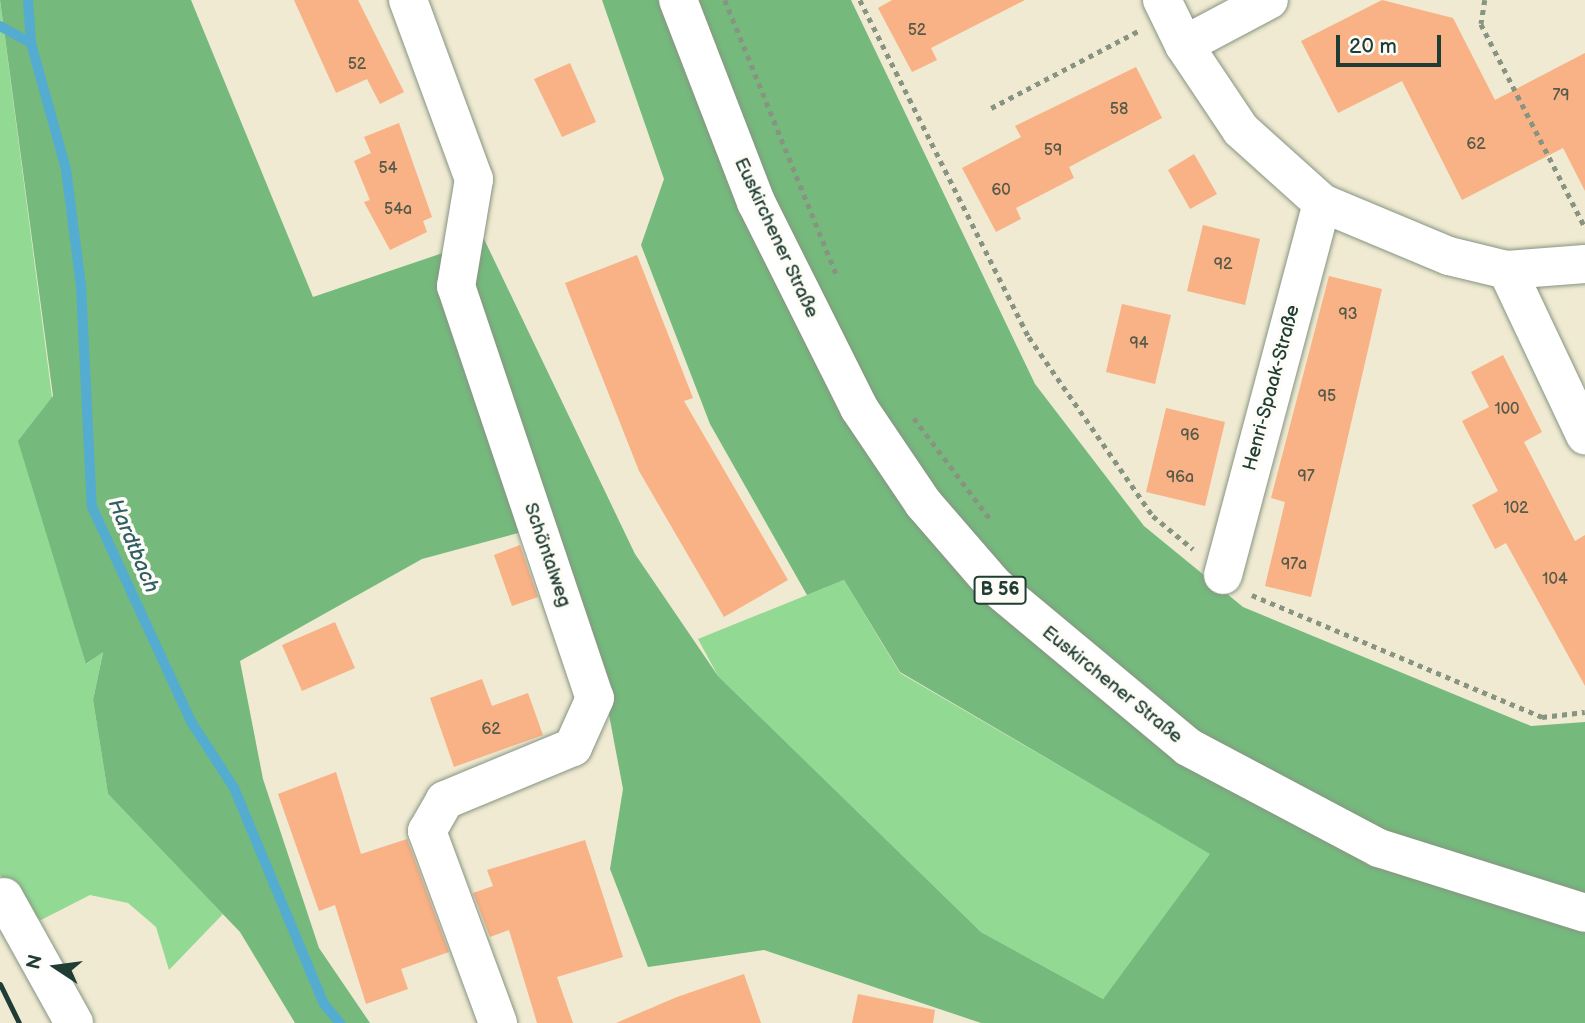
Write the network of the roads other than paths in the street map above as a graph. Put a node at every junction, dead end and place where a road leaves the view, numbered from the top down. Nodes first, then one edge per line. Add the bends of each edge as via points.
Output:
1 (408, 0) edge
2 (678, 0) edge
3 (1269, 0) edge
4 (1172, 20) edge
5 (1322, 203) junction
6 (1585, 264) edge
7 (1507, 270) junction
8 (1585, 435) edge
9 (1223, 575) road end
10 (4, 897) dead end
11 (1585, 913) edge
12 (74, 1023) edge
13 (498, 1023) edge

1 - 13 main road, Schöntalweg via 474,179 456,286 595,698 573,747 445,800 427,831
2 - 11 main road, Euskirchener Straße / B 56 via 756,202 859,408 923,503 995,586 1188,747 1379,848 1497,890
3 - 4 main road
4 - 5 main road via 1241,130
5 - 7 main road via 1419,246
5 - 9 main road, Henri-Spaak-Straße
6 - 7 main road
7 - 8 main road
10 - 12 main road

